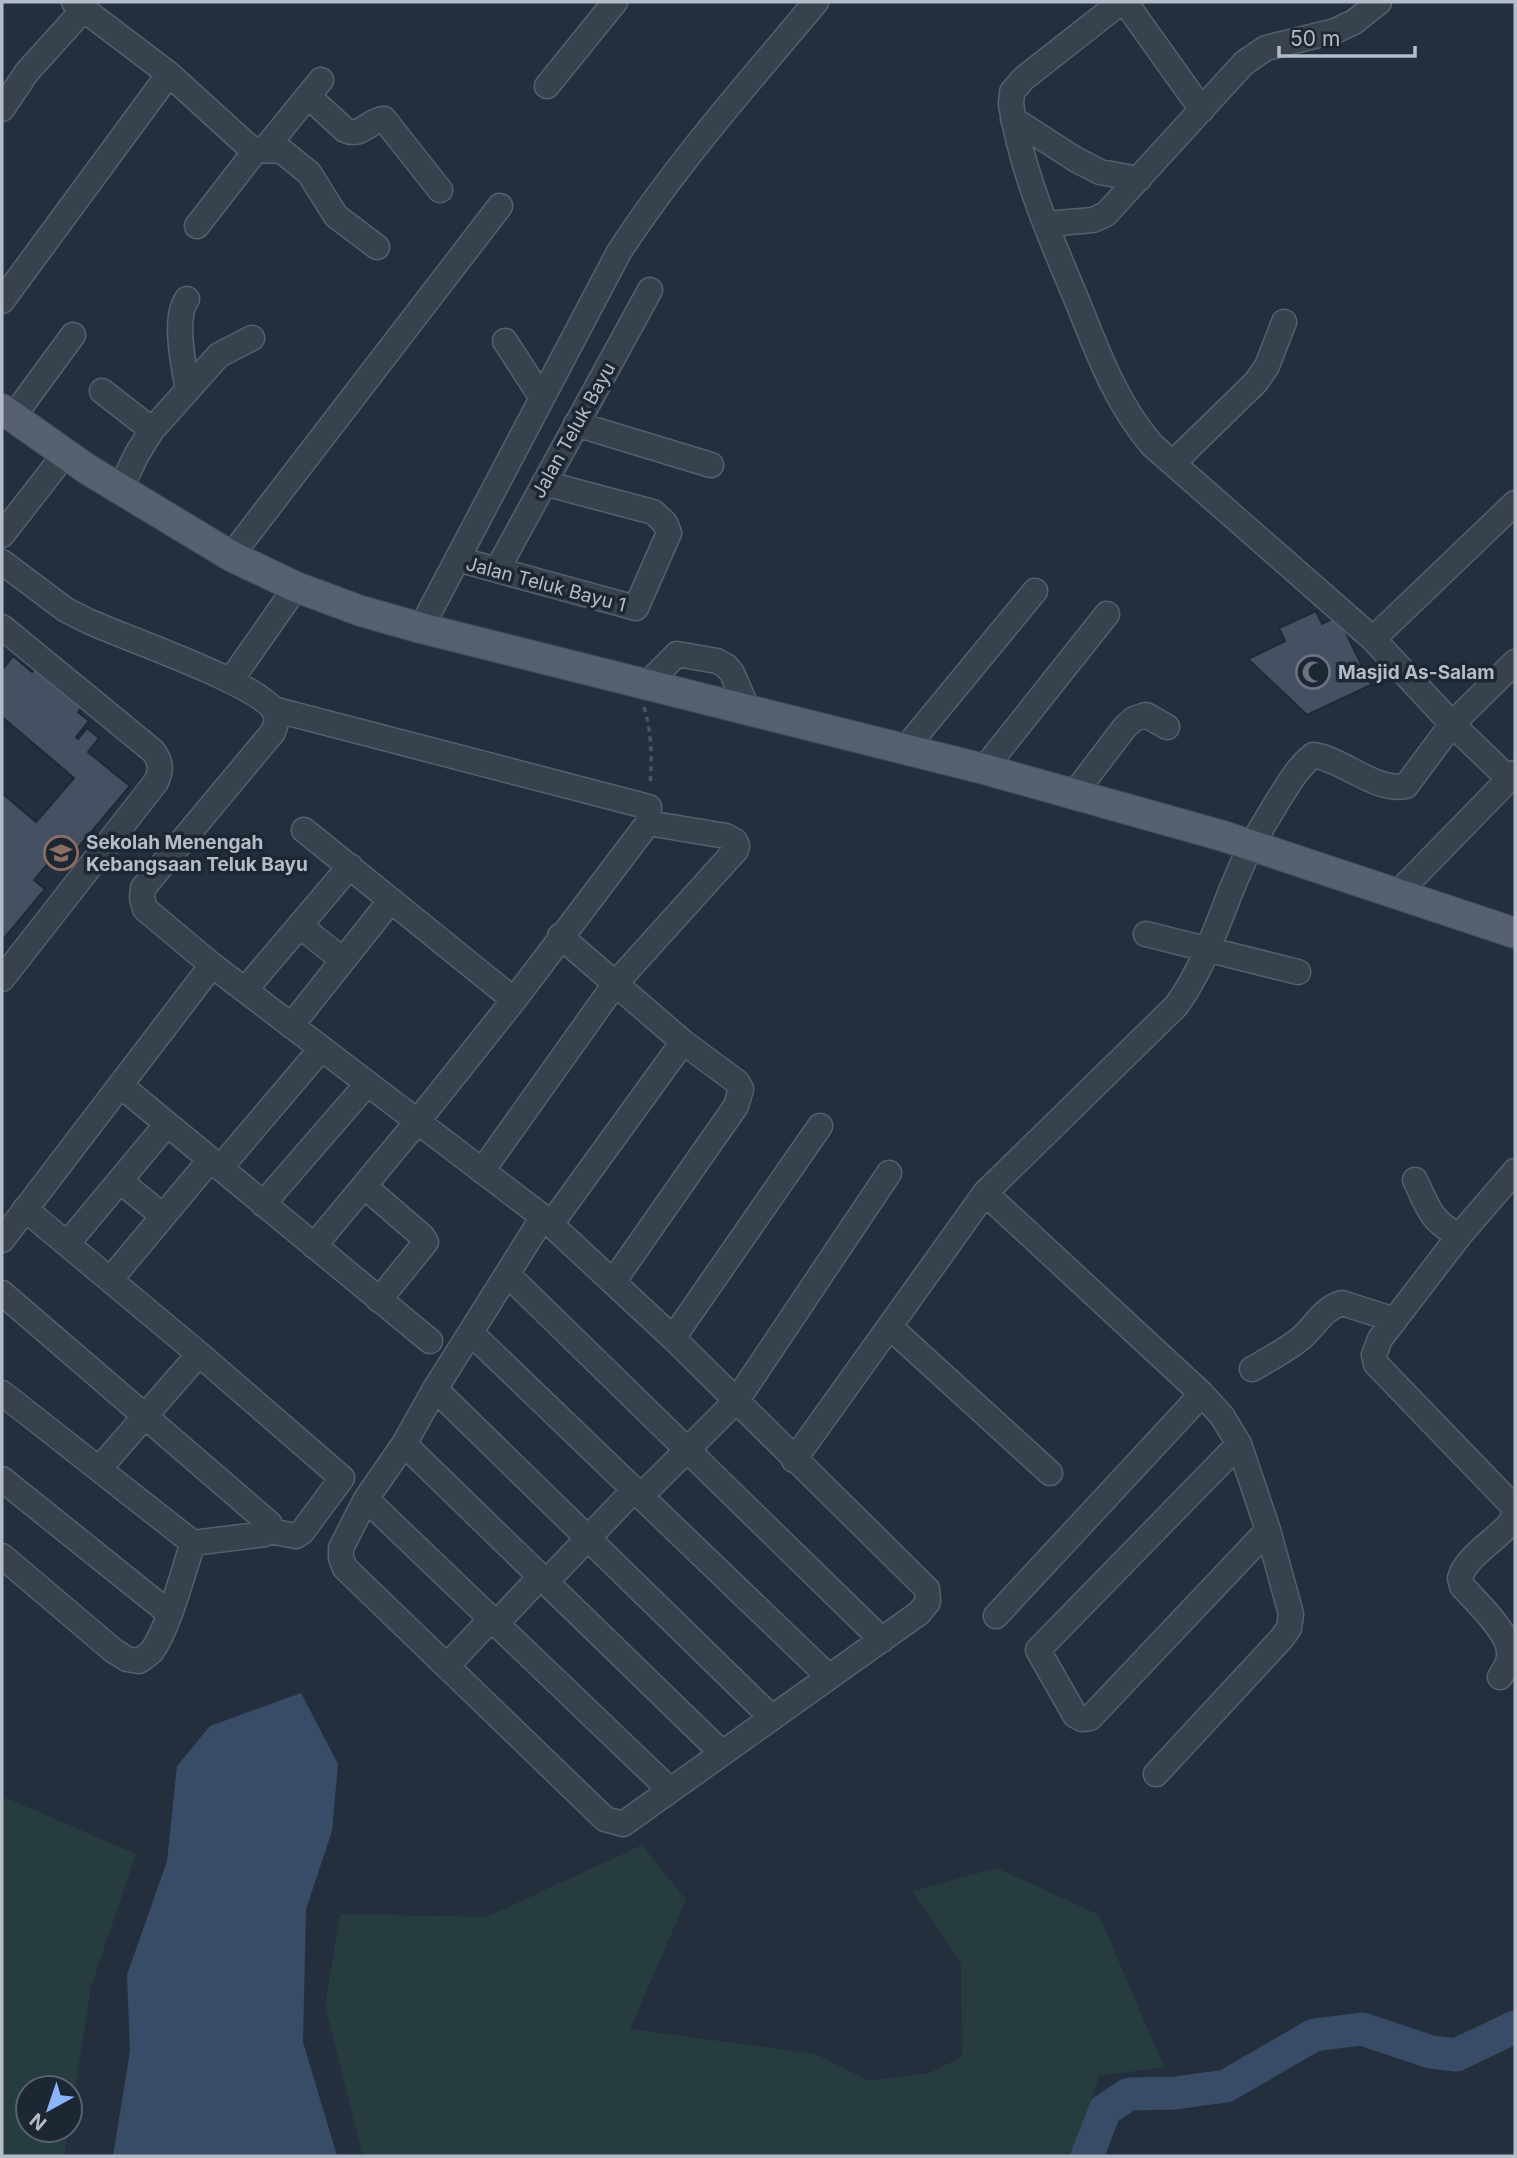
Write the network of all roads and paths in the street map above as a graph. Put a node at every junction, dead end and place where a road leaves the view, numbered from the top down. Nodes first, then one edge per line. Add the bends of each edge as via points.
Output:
1 (615, 2) edge
2 (816, 2) edge
3 (1123, 2) edge
4 (1379, 2) edge
5 (88, 7) edge
6 (169, 74) junction
7 (547, 86) dead end
8 (2, 109) edge
9 (1202, 110) junction
10 (1013, 119) junction
11 (260, 150) junction
12 (1139, 179) junction
13 (440, 190) dead end
14 (500, 206) dead end
15 (1046, 224) junction
16 (197, 226) dead end
17 (377, 247) dead end
18 (649, 290) dead end
19 (187, 299) dead end
20 (2, 301) edge
21 (1284, 322) dead end
22 (73, 335) dead end
23 (252, 338) dead end
24 (505, 341) dead end
25 (188, 390) junction
26 (102, 391) dead end
27 (542, 398) junction
28 (7, 413) edge
29 (576, 424) junction
30 (152, 430) junction
31 (65, 454) junction
32 (1172, 463) junction
33 (711, 465) dead end
34 (544, 483) junction
35 (120, 489) junction
36 (1515, 503) edge
37 (8, 527) edge
38 (231, 556) junction
39 (457, 559) junction
40 (3, 566) edge
41 (497, 570) junction
42 (296, 587) junction
43 (1035, 591) dead end
44 (1107, 614) dead end
45 (2, 627) edge
46 (421, 628) junction
47 (1373, 639) junction
48 (1515, 662) edge
49 (231, 680) junction
50 (641, 683) junction
51 (273, 709) junction
52 (748, 710) junction
53 (1452, 724) junction
54 (1167, 727) dead end
55 (905, 749) junction
56 (984, 769) junction
57 (651, 772) dead end
58 (1512, 776) edge
59 (1074, 794) junction
60 (648, 823) junction
61 (304, 830) dead end
62 (1252, 845) junction
63 (350, 866) junction
64 (1398, 893) junction
65 (391, 900) junction
66 (300, 926) junction
67 (1515, 933) edge
68 (1146, 934) dead end
69 (560, 936) junction
70 (1208, 951) junction
71 (343, 960) junction
72 (212, 965) junction
73 (1298, 972) dead end
74 (2, 979) edge
75 (615, 984) junction
76 (245, 990) junction
77 (514, 1000) junction
78 (291, 1026) junction
79 (683, 1042) junction
80 (321, 1049) junction
81 (367, 1084) junction
82 (120, 1085) junction
83 (417, 1122) junction
84 (167, 1124) junction
85 (820, 1126) dead end
86 (215, 1164) junction
87 (482, 1171) junction
88 (1515, 1171) edge
89 (889, 1173) dead end
90 (1415, 1180) dead end
91 (121, 1181) junction
92 (364, 1186) junction
93 (985, 1192) junction
94 (263, 1203) junction
95 (25, 1209) junction
96 (163, 1216) junction
97 (547, 1221) junction
98 (1459, 1236) junction
99 (2, 1240) edge
100 (67, 1244) junction
101 (314, 1246) junction
102 (508, 1275) junction
103 (110, 1280) junction
104 (613, 1282) junction
105 (2, 1293) edge
106 (379, 1300) junction
107 (1395, 1320) junction
108 (891, 1328) junction
109 (471, 1333) junction
110 (673, 1338) junction
111 (429, 1341) dead end
112 (199, 1354) junction
113 (1252, 1369) dead end
114 (435, 1389) junction
115 (1202, 1394) junction
116 (737, 1400) junction
117 (6, 1404) edge
118 (145, 1415) junction
119 (404, 1444) junction
120 (1239, 1444) junction
121 (688, 1450) junction
122 (794, 1460) junction
123 (99, 1469) junction
124 (1050, 1473) dead end
125 (2, 1479) edge
126 (638, 1492) junction
127 (366, 1499) junction
128 (1515, 1515) edge
129 (1268, 1530) junction
130 (268, 1531) junction
131 (588, 1538) junction
132 (193, 1543) junction
133 (2, 1556) edge
134 (543, 1579) junction
135 (169, 1614) junction
136 (996, 1616) dead end
137 (494, 1621) junction
138 (882, 1640) junction
139 (447, 1666) junction
140 (829, 1677) junction
141 (1500, 1677) dead end
142 (772, 1718) junction
143 (722, 1753) junction
144 (1156, 1774) dead end
145 (670, 1790) junction

1 - 7 street
2 - 27 street via 646,211 619,252
3 - 9 street
3 - 10 street via 1023,79 1012,92
4 - 9 street via 1335,31 1266,48 1244,63
5 - 6 street
5 - 8 street via 27,72
6 - 11 street via 248,146
6 - 20 street
9 - 12 street
10 - 12 street via 1100,172
10 - 15 street
11 - 13 street via 314,88 345,130 360,131 376,119 384,119
11 - 16 street
11 - 17 street via 282,151 309,173 335,216
12 - 15 street via 1106,214 1093,220
14 - 38 street
15 - 32 street via 1116,392 1140,431
18 - 29 street, Jalan Teluk Bayu
19 - 25 street via 181,331
21 - 32 street via 1256,382
22 - 28 street
23 - 25 street via 219,355
24 - 27 street
25 - 30 street
26 - 30 street
27 - 39 street
28 - 31 main road
29 - 33 street
29 - 34 street, Jalan Teluk Bayu
30 - 35 street
31 - 35 main road
31 - 37 street
32 - 47 street
34 - 41 street, Jalan Teluk Bayu
34 - 41 street, Jalan Teluk Bayu 1 via 653,512 664,523 669,533 636,608
35 - 38 main road
36 - 47 street
38 - 42 main road
39 - 41 street, Jalan Teluk Bayu 1
39 - 46 street
40 - 49 street via 88,621
42 - 46 main road
42 - 49 street
43 - 55 street
44 - 56 street
45 - 74 street via 153,751 161,771
46 - 50 main road
47 - 53 street
48 - 53 street
49 - 51 street
50 - 52 main road
50 - 52 street via 677,654 717,661 732,673
50 - 57 path via 650,730
51 - 60 street via 649,807
51 - 72 street via 277,720 273,732 143,888 145,909
52 - 55 main road
53 - 58 street
53 - 62 street via 1406,786 1384,785 1313,755 1294,775
54 - 59 street via 1146,715 1134,719
55 - 56 main road
56 - 59 main road
58 - 64 street
59 - 62 main road
60 - 69 street
60 - 75 street via 726,836 737,846
61 - 63 street
62 - 64 main road
62 - 70 street
63 - 65 street
63 - 66 street
64 - 67 main road
65 - 71 street
65 - 77 street
66 - 71 street
66 - 76 street
68 - 70 street
69 - 75 street
69 - 77 street
70 - 73 street
70 - 93 street via 1176,1006
71 - 78 street
72 - 76 street
72 - 82 street
75 - 79 street
75 - 87 street
76 - 78 street
77 - 83 street
78 - 80 street
79 - 97 street
79 - 104 street via 737,1082 741,1098
80 - 81 street
80 - 86 street
81 - 83 street
81 - 94 street
82 - 84 street
82 - 95 street
83 - 87 street
83 - 92 street
84 - 86 street
84 - 91 street
85 - 110 street
86 - 94 street
86 - 96 street
87 - 97 street
88 - 98 street
89 - 116 street
90 - 98 street via 1439,1224
91 - 96 street
91 - 100 street
92 - 101 street
92 - 106 street via 426,1242
93 - 108 street
93 - 115 street
94 - 101 street
95 - 99 street
95 - 100 street
96 - 103 street
97 - 102 street
97 - 104 street
98 - 107 street
100 - 103 street
101 - 106 street
102 - 109 street
102 - 121 street
103 - 112 street
104 - 110 street
105 - 118 street
106 - 111 street
107 - 113 street via 1342,1303 1317,1320 1302,1338
107 - 128 street via 1376,1347 1376,1364 1511,1504
108 - 122 street
108 - 124 street
109 - 114 street
109 - 126 street
110 - 116 street
112 - 118 street
112 - 130 street via 342,1478 302,1532 296,1536
114 - 119 street
114 - 131 street
115 - 120 street
115 - 136 street
116 - 121 street
116 - 122 street
117 - 123 street
118 - 123 street
118 - 130 street via 266,1518
119 - 127 street
119 - 134 street
120 - 129 street
120 - 129 street via 1038,1650 1075,1715 1090,1718
121 - 126 street
121 - 138 street
122 - 138 street via 927,1589 928,1602 919,1614
123 - 132 street
125 - 135 street
126 - 131 street
126 - 140 street
127 - 137 street
127 - 139 street via 341,1548 345,1568
128 - 141 street via 1467,1562 1460,1578 1508,1642 1508,1664
129 - 144 street via 1291,1614 1289,1628
130 - 132 street
131 - 134 street
131 - 142 street
132 - 135 street
133 - 135 street via 127,1659 139,1661 152,1651
134 - 137 street
134 - 143 street
137 - 139 street
137 - 145 street
138 - 140 street
139 - 145 street via 606,1819 623,1824
140 - 142 street
142 - 143 street
143 - 145 street

